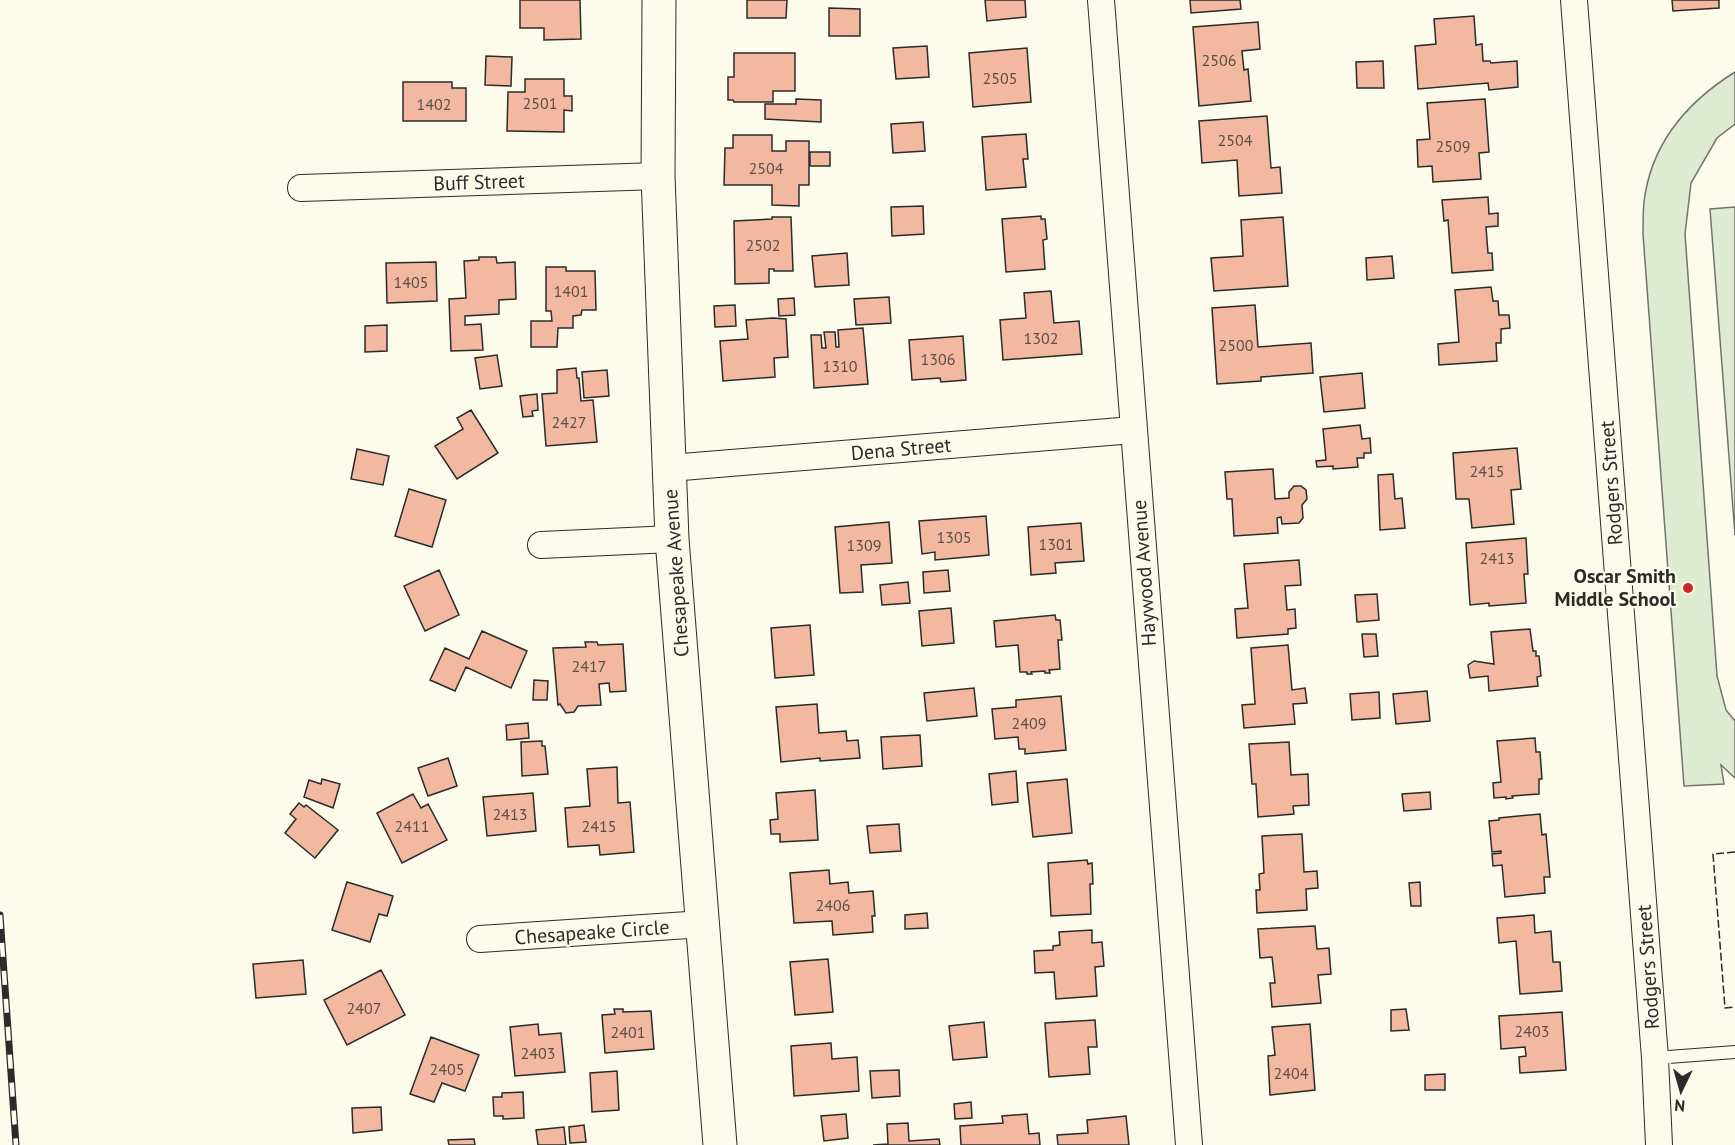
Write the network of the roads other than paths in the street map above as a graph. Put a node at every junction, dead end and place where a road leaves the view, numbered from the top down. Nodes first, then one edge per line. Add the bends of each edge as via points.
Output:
1 (659, 0) edge
2 (1101, 0) edge
3 (1574, 0) edge
4 (658, 176) junction
5 (301, 188) dead end
6 (1133, 430) junction
7 (670, 468) junction
8 (672, 539) junction
9 (541, 545) dead end
10 (703, 924) junction
11 (480, 939) dead end
12 (1735, 1052) edge
13 (1655, 1058) junction
14 (720, 1145) edge
15 (1189, 1145) edge
16 (1659, 1145) edge

1 - 4 street, Chesapeake Avenue
2 - 6 street, Haywood Avenue
3 - 13 street, Rodgers Street
4 - 5 street, Buff Street
4 - 7 street, Chesapeake Avenue
6 - 7 street, Dena Street
6 - 15 street, Haywood Avenue
7 - 8 street, Chesapeake Avenue
8 - 9 street
8 - 10 street, Chesapeake Avenue
10 - 11 street, Chesapeake Circle
10 - 14 street, Chesapeake Avenue
12 - 13 lane
13 - 16 street, Rodgers Street

